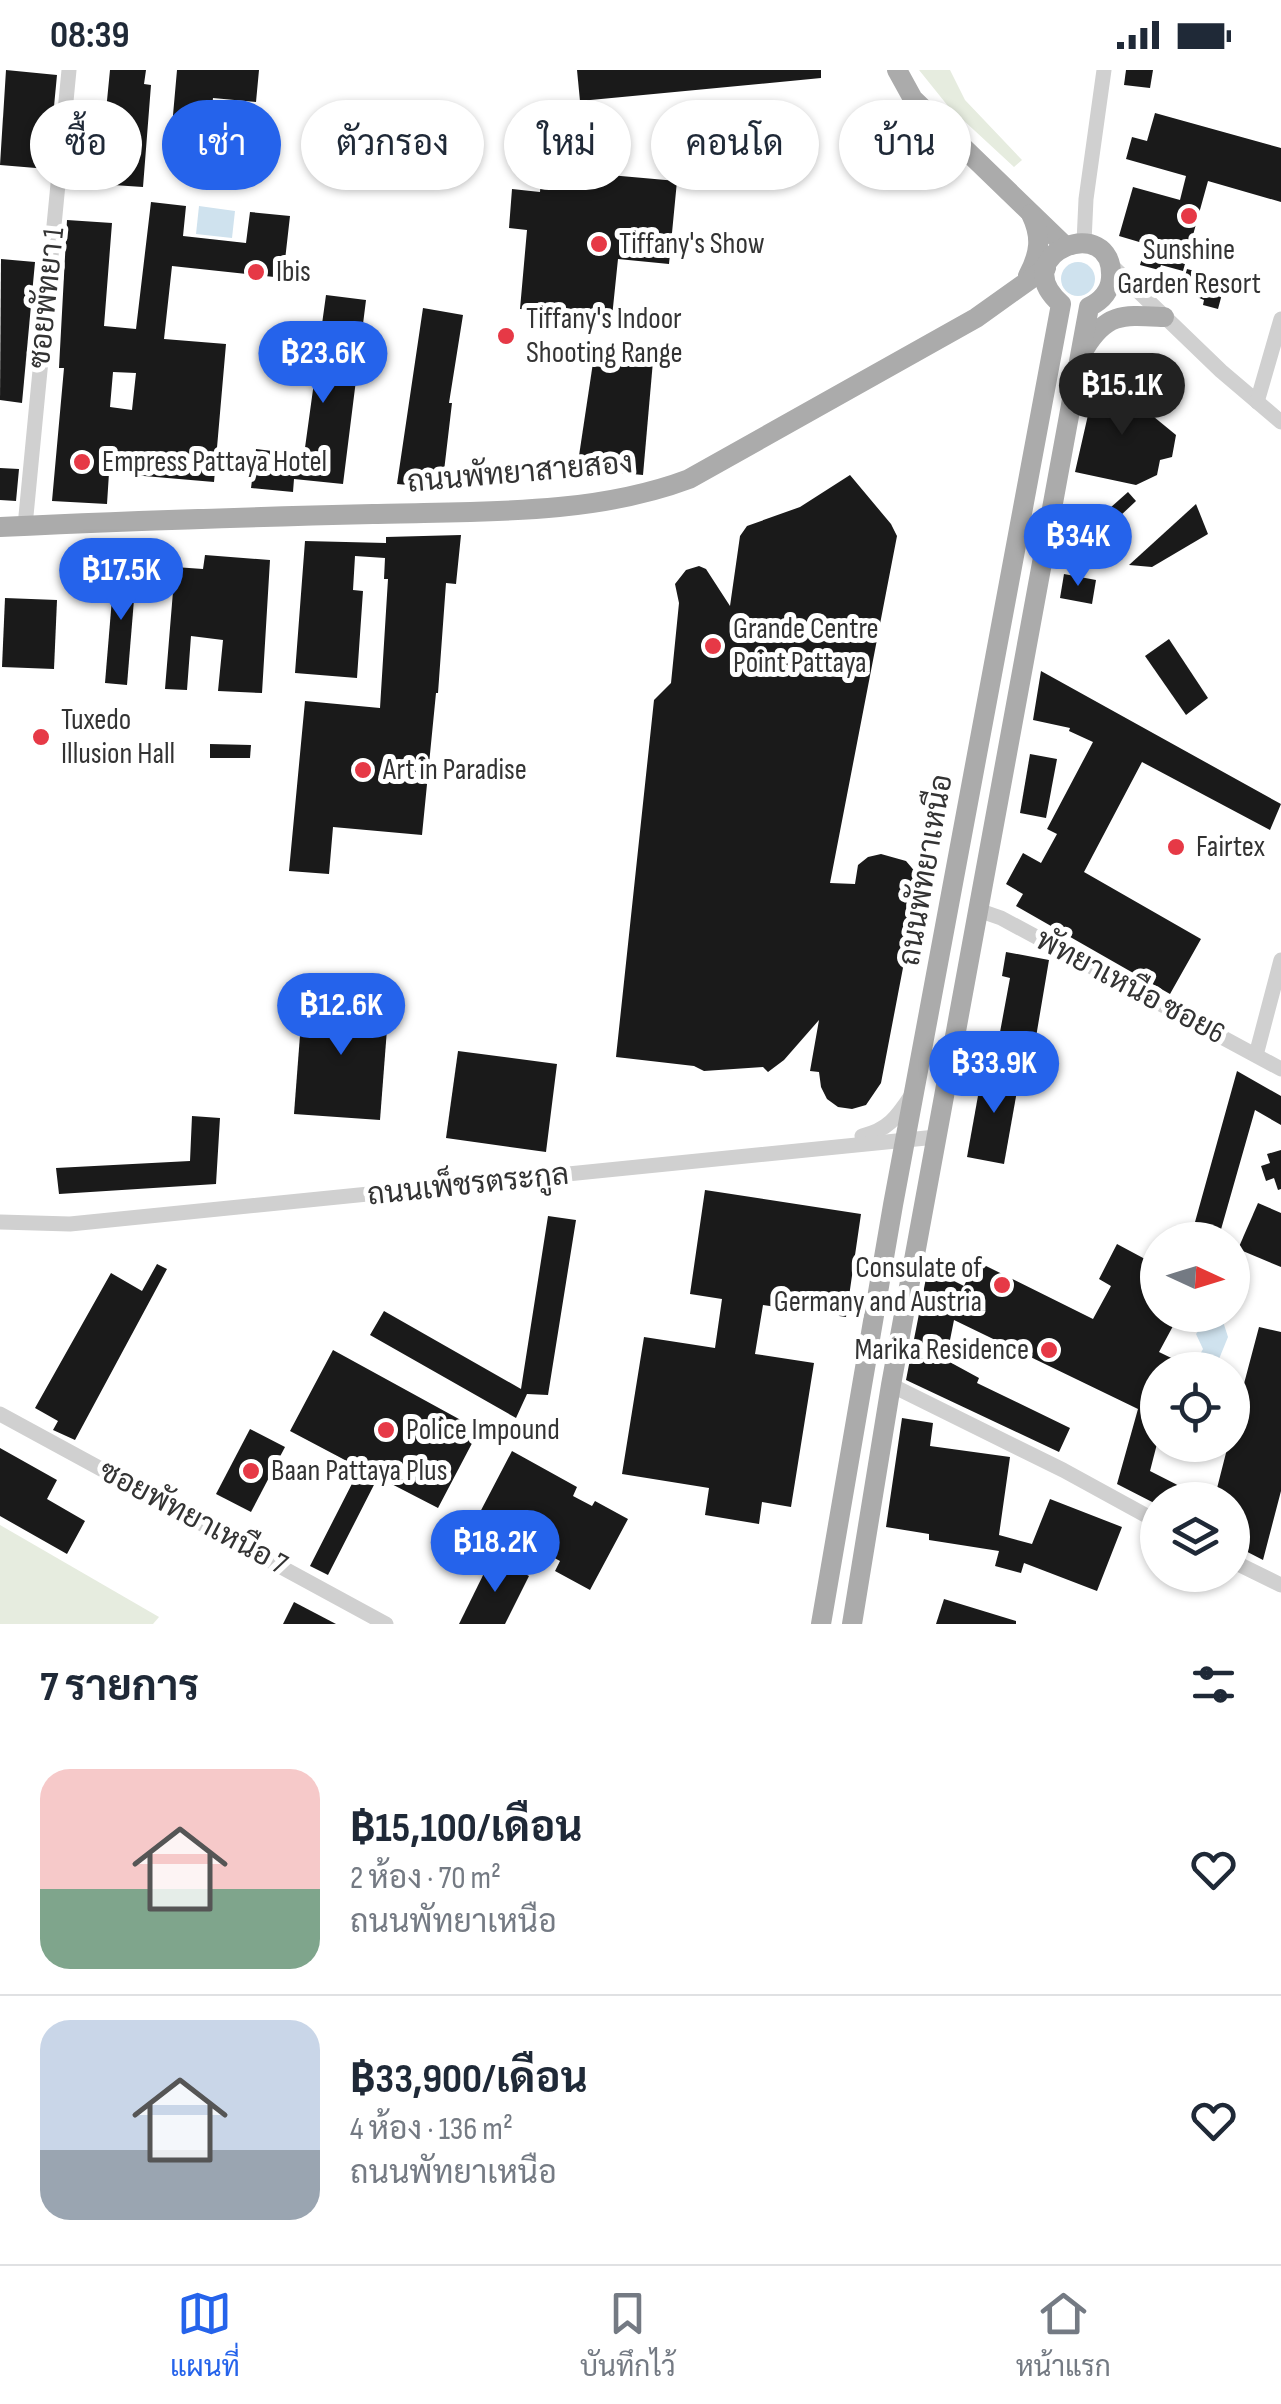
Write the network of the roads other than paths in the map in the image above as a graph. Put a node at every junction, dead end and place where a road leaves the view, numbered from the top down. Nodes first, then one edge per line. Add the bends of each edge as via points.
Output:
1 (70, 70) edge
2 (897, 70) edge
3 (1104, 70) edge
4 (1028, 208) junction
5 (1074, 244) junction
6 (1110, 264) junction
7 (1046, 268) junction
8 (1024, 284) junction
9 (1164, 317) junction
10 (1281, 319) edge
11 (1080, 355) junction
12 (1257, 402) junction
13 (1281, 422) edge
14 (26, 526) junction
15 (0, 527) edge
16 (978, 910) junction
17 (1281, 960) edge
18 (1256, 1055) junction
19 (1281, 1069) edge
20 (916, 1088) junction
21 (936, 1137) junction
22 (906, 1140) junction
23 (809, 1148) junction
24 (0, 1222) edge
25 (891, 1385) junction
26 (0, 1414) edge
27 (1140, 1512) edge
28 (1250, 1570) edge
29 (1281, 1585) edge
30 (386, 1624) edge
31 (821, 1624) edge
32 (852, 1624) edge

1 - 14 street, ซอยพัทยา 1
2 - 4 main road via 913,99
3 - 5 street
4 - 5 main road
4 - 8 main road via 1040,246
5 - 6 main road via 1104,253
5 - 7 main road, ถนนพัทยาสายสอง via 1052,255
6 - 9 street
6 - 11 main road, ถนนพัทยาเหนือ via 1112,281 1089,307
7 - 8 main road, ถนนพัทยาสายสอง
7 - 20 main road, ถนนพัทยาเหนือ via 1048,290 1061,304
8 - 14 main road, ถนนพัทยาสายสอง via 976,318 660,490 495,510
9 - 11 main road via 1107,321
9 - 12 street
10 - 12 street
11 - 16 main road, ถนนพัทยาเหนือ
12 - 13 street
14 - 15 main road, ถนนพัทยาสายสอง
16 - 18 street, พัทยาเหนือ ซอย6
16 - 21 main road, ถนนพัทยาเหนือ
17 - 18 street
18 - 19 street, พัทยาเหนือ ซอย6
20 - 22 main road, ถนนพัทยาเหนือ
20 - 23 street via 881,1131
21 - 22 street, ถนนเพ็ชรตระกูล
21 - 25 main road, ถนนพัทยาเหนือ
22 - 23 street, ถนนเพ็ชรตระกูล
22 - 31 main road, ถนนพัทยาเหนือ
23 - 24 street, ถนนเพ็ชรตระกูล via 70,1224
25 - 27 street
25 - 32 main road, ถนนพัทยาเหนือ
26 - 30 street, ซอยพัทยาเหนือ 7
28 - 29 street

